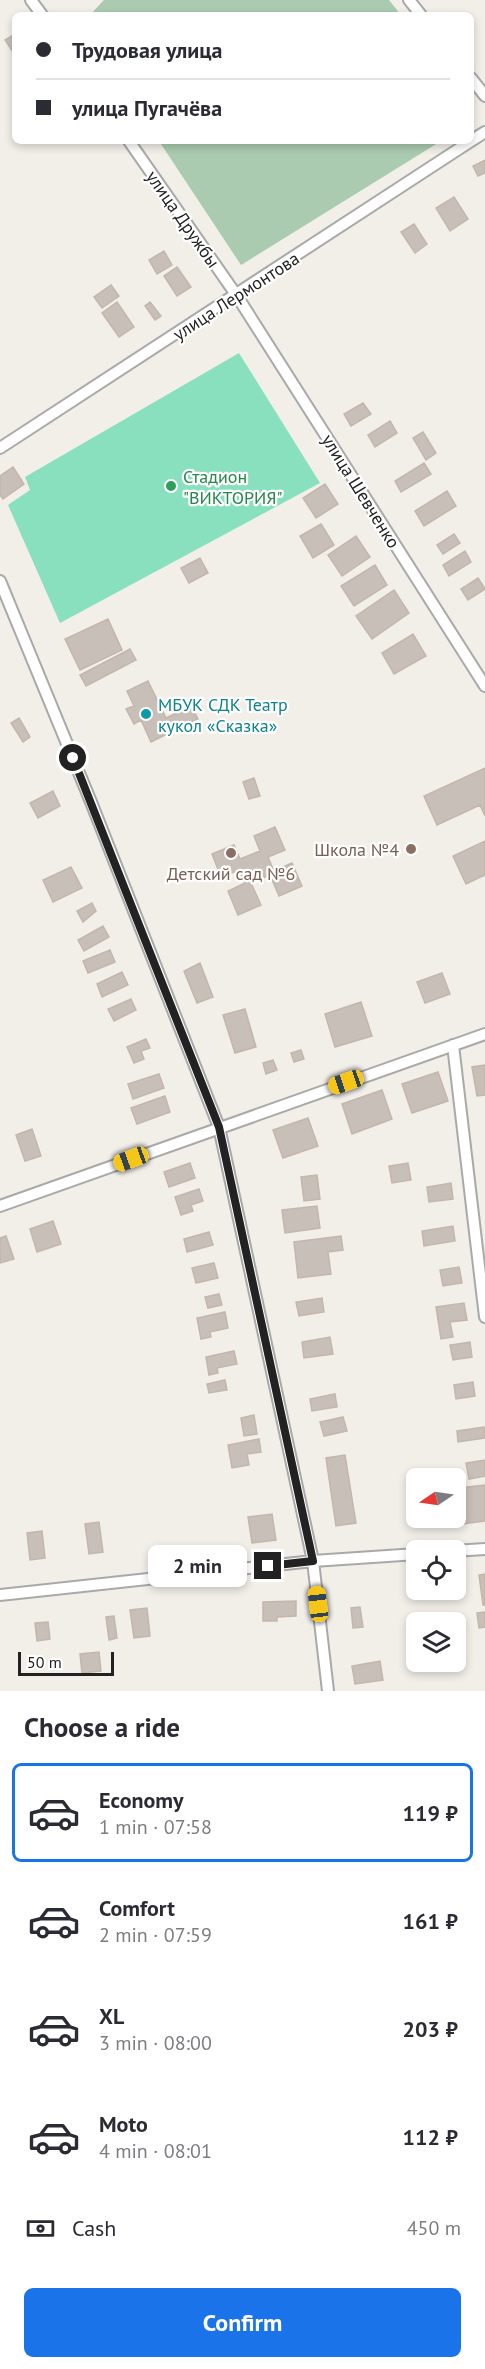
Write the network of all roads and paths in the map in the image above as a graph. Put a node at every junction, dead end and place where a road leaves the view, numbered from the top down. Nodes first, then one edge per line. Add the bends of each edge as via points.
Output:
1 (409, 0) edge
2 (419, 12) edge
3 (474, 82) edge
4 (485, 96) edge
5 (131, 144) edge
6 (466, 144) edge
7 (237, 296) junction
8 (0, 448) edge
9 (0, 581) edge
10 (485, 686) edge
11 (485, 1034) edge
12 (453, 1045) junction
13 (219, 1127) junction
14 (0, 1206) edge
15 (485, 1317) edge
16 (485, 1549) edge
17 (466, 1550) edge
18 (406, 1555) edge
19 (313, 1561) junction
20 (0, 1595) edge
21 (328, 1691) edge

1 - 2 street
3 - 4 street
5 - 7 street, улица Дружбы
6 - 7 street, улица Лермонтова
7 - 8 street, улица Лермонтова
7 - 10 street, улица Шевченко
9 - 13 street
11 - 12 street
12 - 13 street
12 - 15 street
13 - 14 street
13 - 19 street
16 - 17 street
18 - 19 street
19 - 20 street
19 - 21 street

